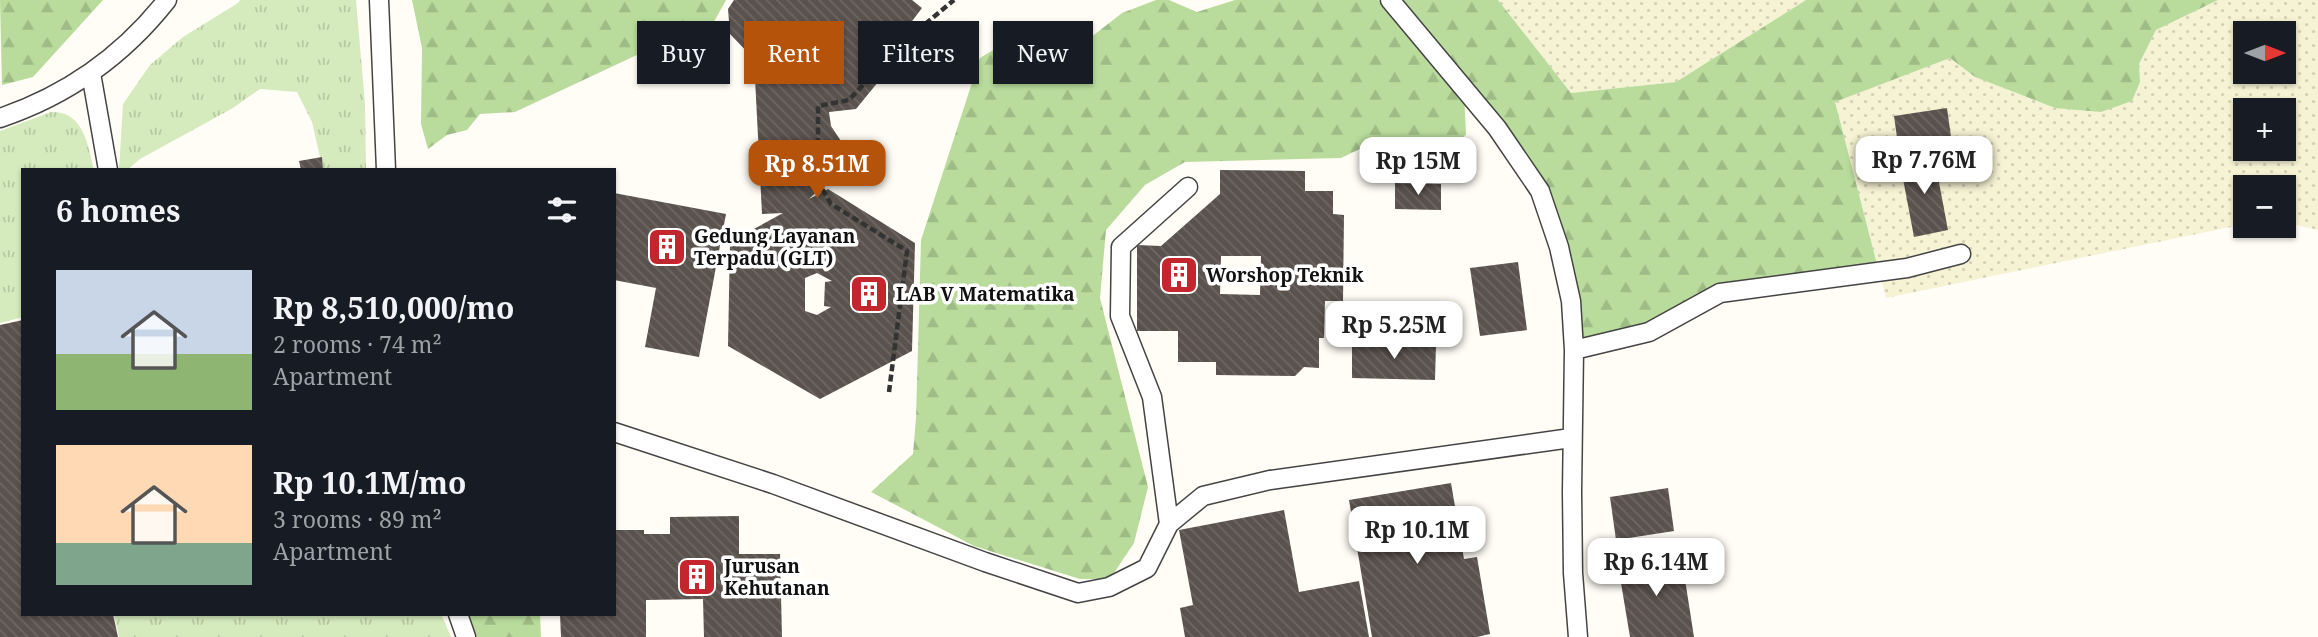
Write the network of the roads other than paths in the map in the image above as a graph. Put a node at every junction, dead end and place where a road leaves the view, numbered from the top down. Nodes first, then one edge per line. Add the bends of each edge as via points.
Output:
1 (167, 0) edge
2 (379, 0) edge
3 (1390, 0) edge
4 (91, 73) junction
5 (0, 118) edge
6 (108, 168) edge
7 (386, 168) edge
8 (1188, 187) dead end
9 (1961, 254) dead end
10 (1574, 349) junction
11 (616, 433) edge
12 (1571, 438) junction
13 (1169, 524) junction
14 (459, 616) edge
15 (467, 637) edge
16 (1578, 637) edge

1 - 4 lane via 124,48
2 - 7 lane
3 - 10 lane via 1497,128 1540,191 1571,301
4 - 5 lane via 58,94
4 - 6 lane
8 - 13 lane via 1121,247 1120,316 1152,397
9 - 10 lane via 1907,268 1720,293 1649,332
10 - 12 lane
11 - 13 lane via 1078,593 1108,587 1147,568
12 - 13 lane via 1270,480 1203,496
12 - 16 lane
14 - 15 lane

